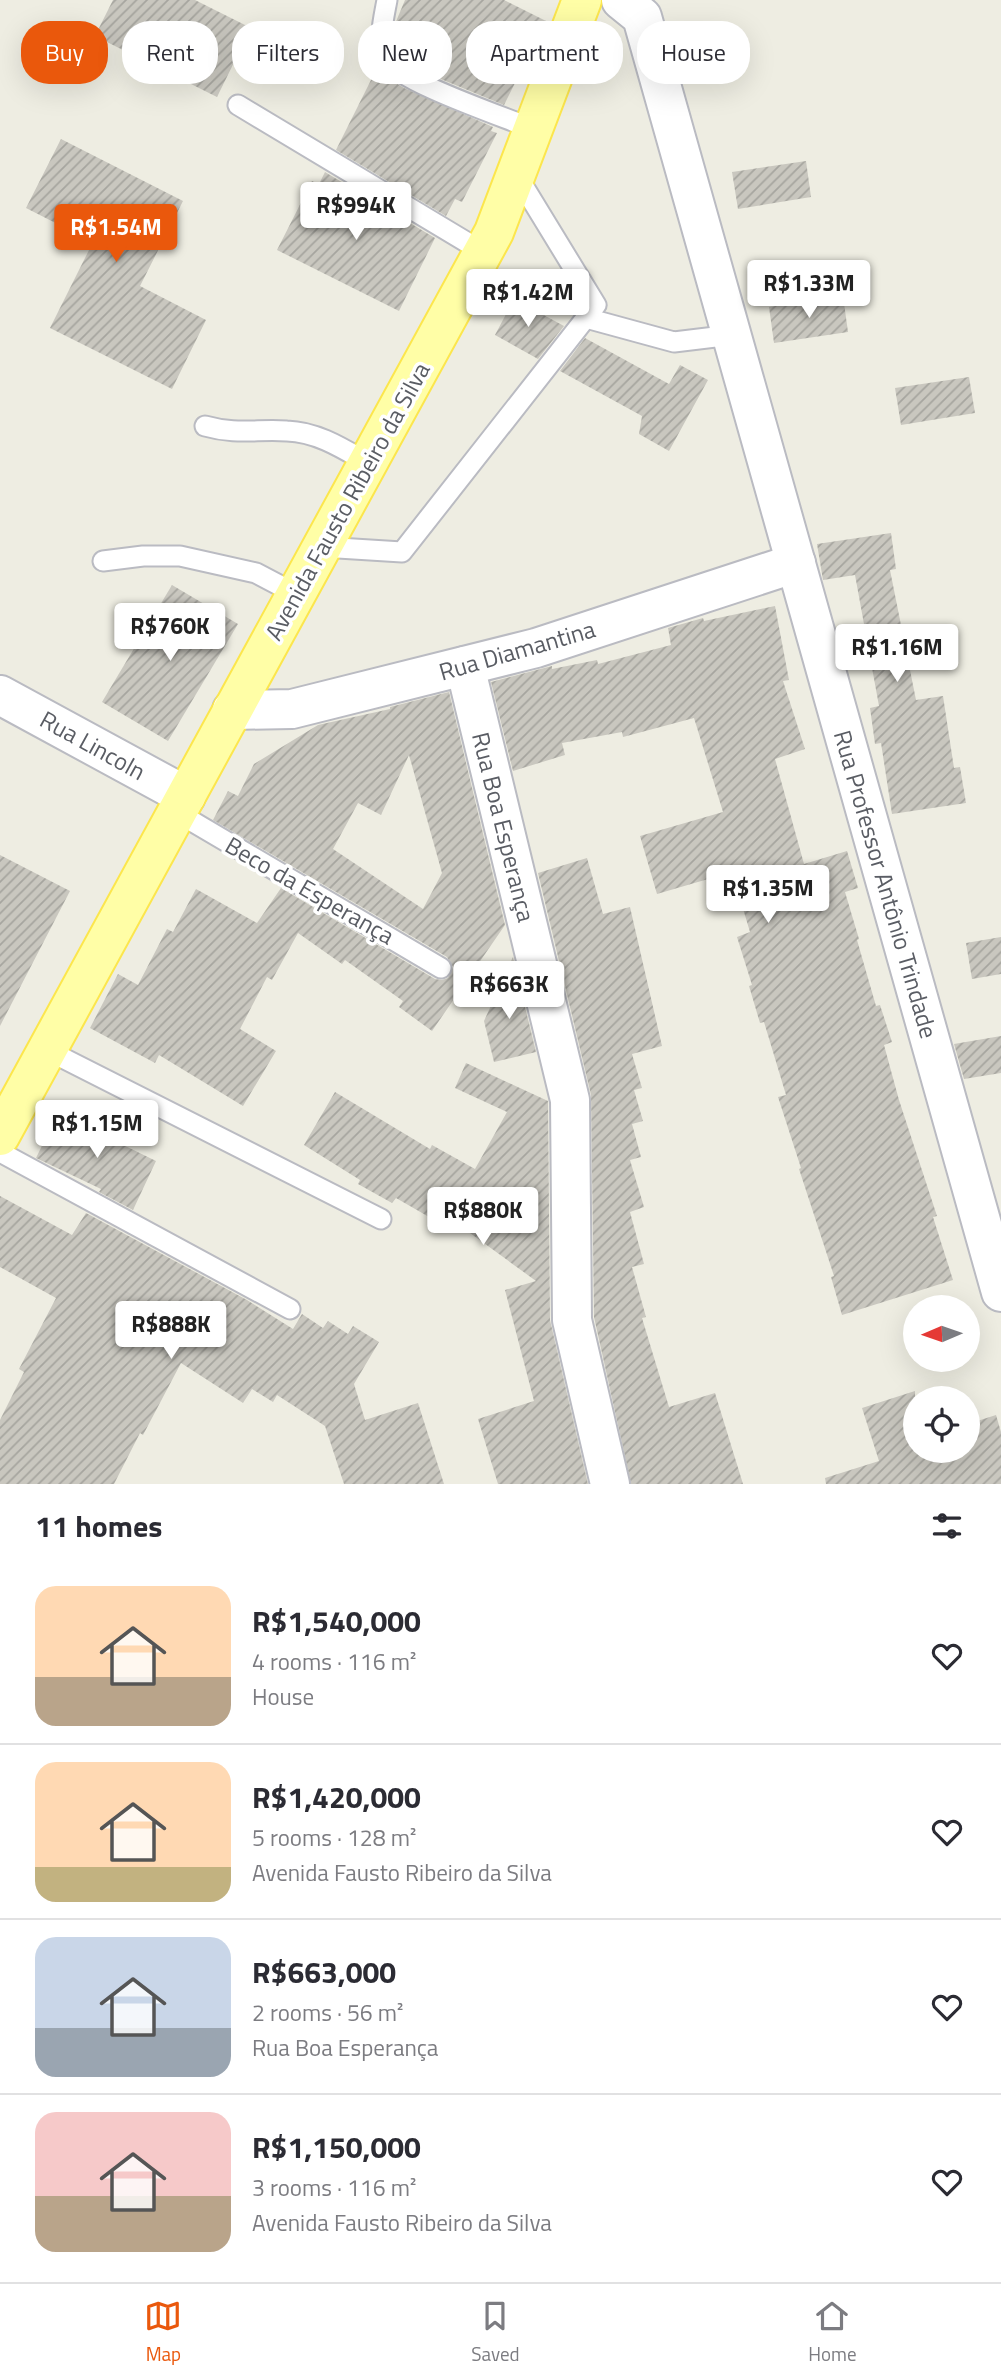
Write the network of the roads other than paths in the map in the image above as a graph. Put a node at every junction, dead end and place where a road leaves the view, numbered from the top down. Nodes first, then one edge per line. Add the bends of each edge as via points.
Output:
1 (387, 0) edge
2 (582, 0) edge
3 (621, 0) edge
4 (238, 105) dead end
5 (533, 129) junction
6 (516, 173) junction
7 (483, 252) junction
8 (586, 318) junction
9 (732, 335) junction
10 (205, 426) dead end
11 (368, 463) junction
12 (322, 547) junction
13 (103, 561) dead end
14 (796, 563) junction
15 (296, 594) junction
16 (465, 666) junction
17 (0, 695) edge
18 (232, 710) junction
19 (182, 804) junction
20 (441, 968) dead end
21 (47, 1050) junction
22 (0, 1136) edge
23 (0, 1152) edge
24 (381, 1219) dead end
25 (1001, 1293) edge
26 (290, 1309) dead end
27 (610, 1484) edge

1 - 5 lane via 381,32 386,60 408,78
2 - 5 main road, Avenida Fausto Ribeiro da Silva
3 - 9 street, Rua Professor Antônio Trindade via 642,17
4 - 7 lane
5 - 6 main road, Avenida Fausto Ribeiro da Silva
6 - 7 main road, Avenida Fausto Ribeiro da Silva
6 - 8 lane via 596,305
7 - 11 main road, Avenida Fausto Ribeiro da Silva
8 - 9 lane via 674,342
8 - 12 lane via 402,552
9 - 14 street, Rua Professor Antônio Trindade
10 - 11 lane via 228,432 289,431 326,439
11 - 12 main road, Avenida Fausto Ribeiro da Silva
12 - 15 main road, Avenida Fausto Ribeiro da Silva
13 - 15 lane via 180,556 256,573
14 - 16 street, Rua Diamantina via 536,648
14 - 25 street, Rua Professor Antônio Trindade
15 - 18 main road, Avenida Fausto Ribeiro da Silva
16 - 18 street, Rua Diamantina via 292,709
16 - 27 street, Rua Boa Esperança via 570,1100 572,1320
17 - 19 street, Rua Lincoln
18 - 19 main road, Avenida Fausto Ribeiro da Silva
19 - 20 lane, Beco da Esperança
19 - 21 main road, Avenida Fausto Ribeiro da Silva
21 - 22 main road, Avenida Fausto Ribeiro da Silva
21 - 24 lane
23 - 26 lane

